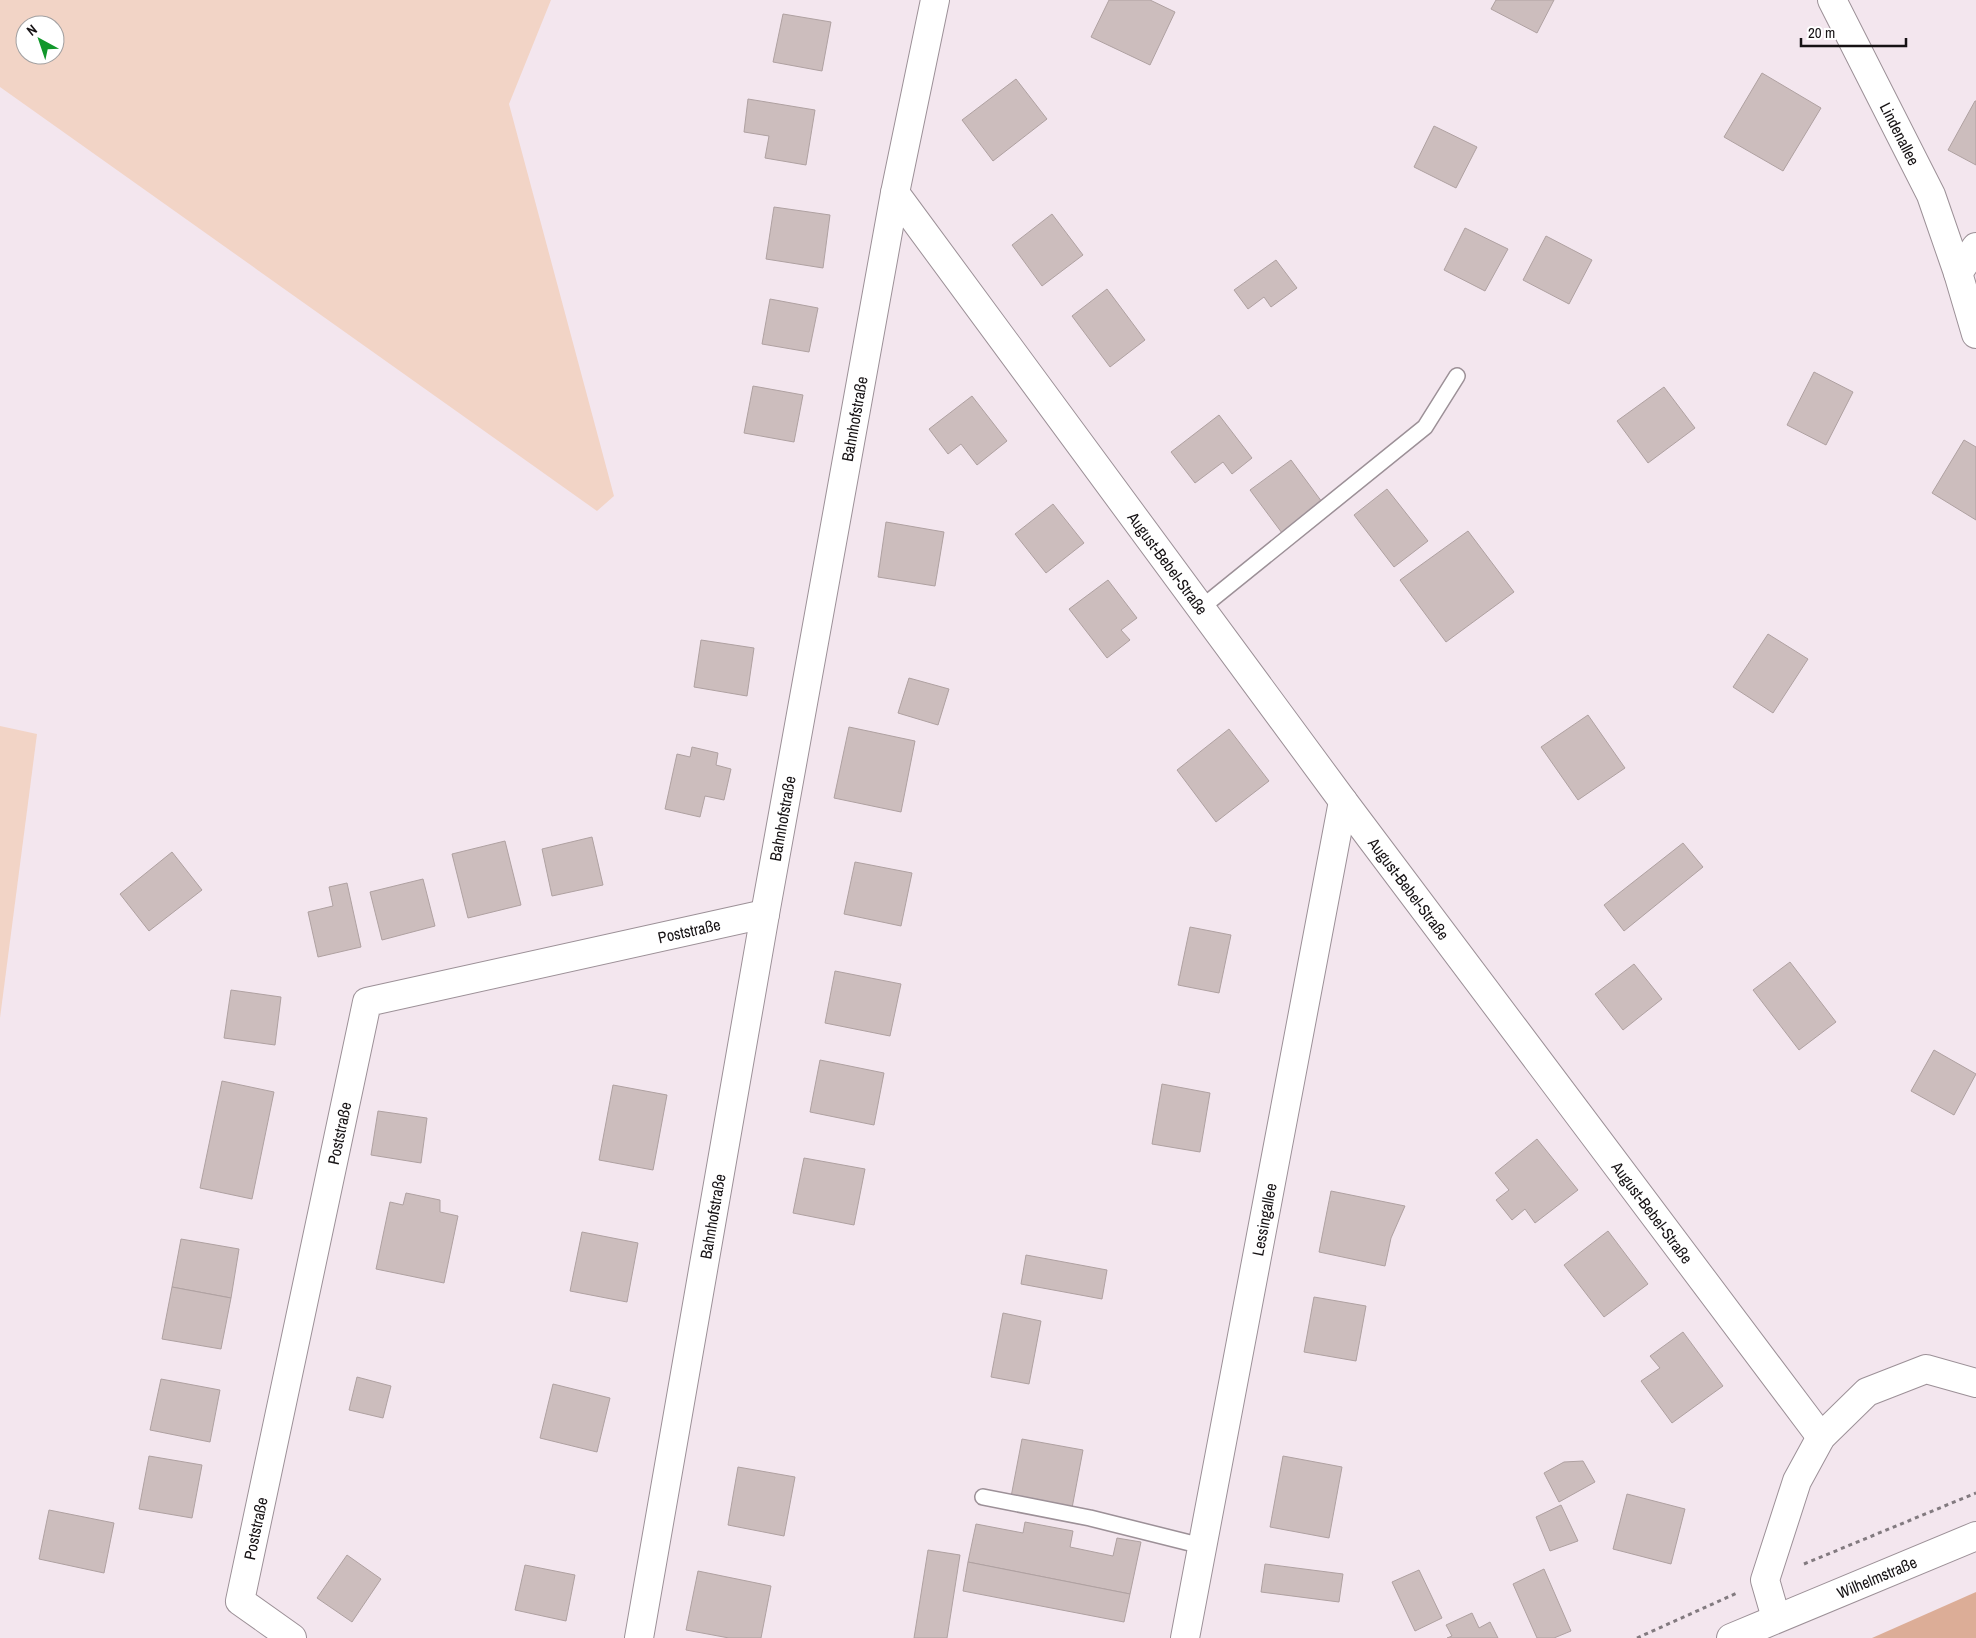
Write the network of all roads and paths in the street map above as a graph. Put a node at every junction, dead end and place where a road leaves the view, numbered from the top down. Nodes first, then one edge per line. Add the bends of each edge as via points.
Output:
1 (934, 0) edge
2 (1832, 0) edge
3 (895, 194) junction
4 (1976, 247) edge
5 (1958, 273) junction
6 (1976, 334) edge
7 (1457, 376) dead end
8 (1201, 608) junction
9 (1343, 801) junction
10 (765, 914) junction
11 (1976, 1383) edge
12 (1821, 1437) junction
13 (983, 1497) dead end
14 (1976, 1536) edge
15 (1202, 1546) junction
16 (1776, 1618) junction
17 (292, 1638) edge
18 (639, 1638) edge
19 (1185, 1638) edge
20 (1731, 1638) edge

1 - 3 street, Bahnhofstraße
2 - 5 street, Lindenallee via 1931,195
3 - 8 street, August-Bebel-Straße
3 - 10 street, Bahnhofstraße
4 - 5 street
5 - 6 street, Lindenallee
7 - 8 lane via 1425,427
8 - 9 street, August-Bebel-Straße
9 - 12 street, August-Bebel-Straße
9 - 15 street, Lessingallee
10 - 17 street, Poststraße via 367,1002 240,1601
10 - 18 street, Bahnhofstraße
11 - 12 street via 1926,1369 1867,1392
12 - 16 street via 1797,1481 1765,1580
13 - 15 lane via 1090,1518
14 - 16 street, Wilhelmstraße
15 - 19 street, Lessingallee
16 - 20 street, Wilhelmstraße

